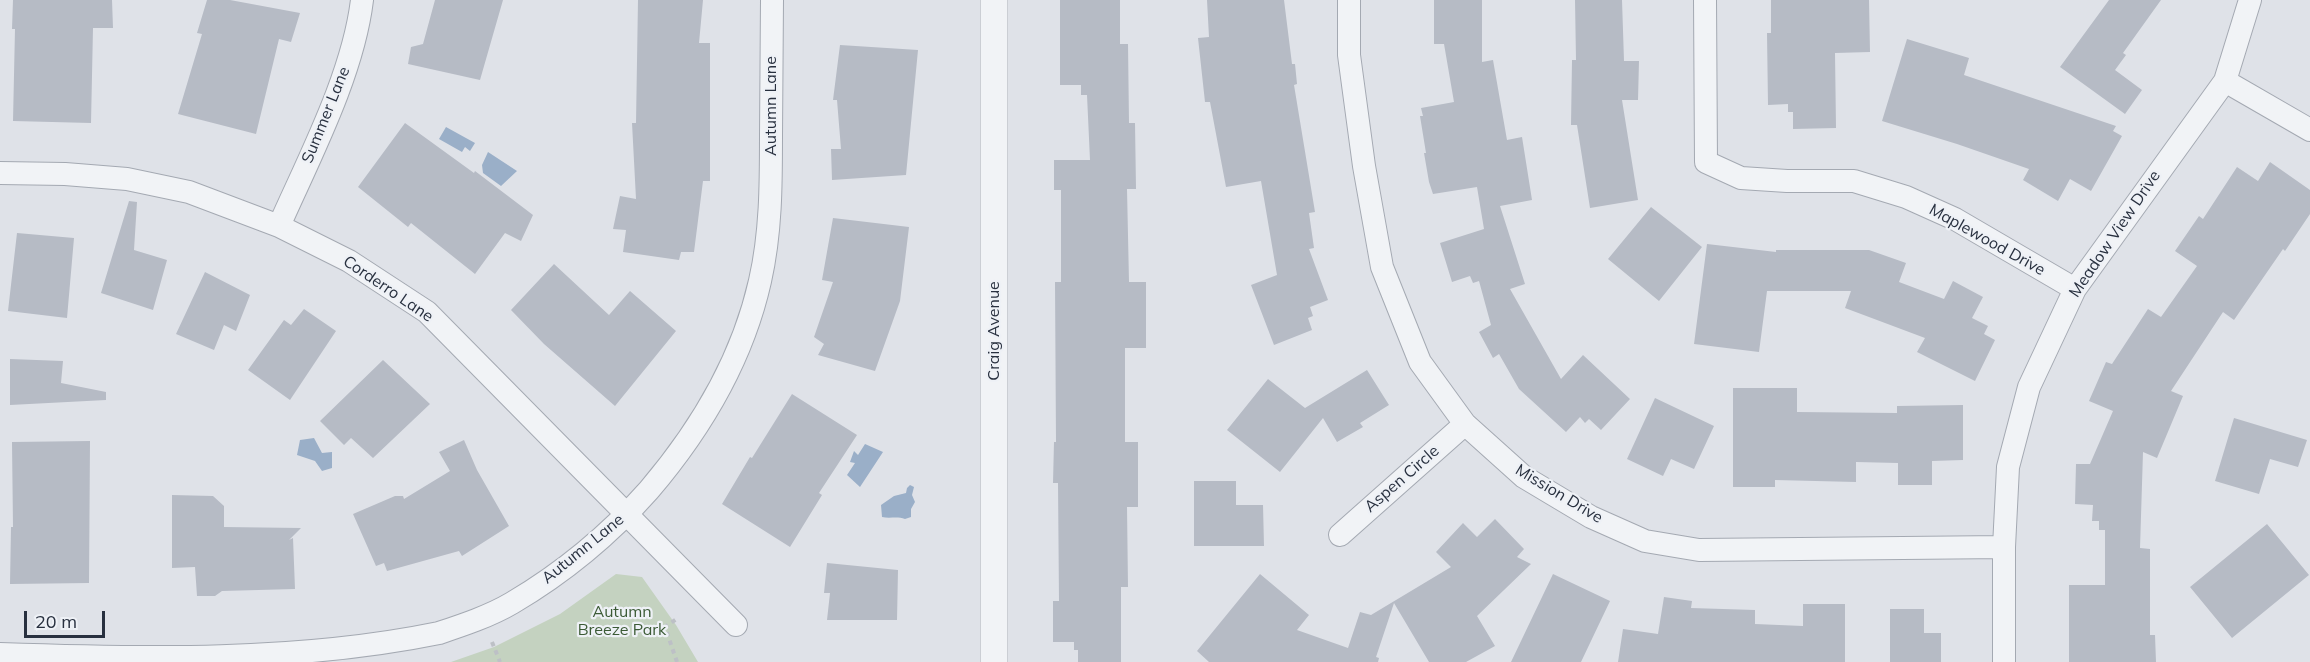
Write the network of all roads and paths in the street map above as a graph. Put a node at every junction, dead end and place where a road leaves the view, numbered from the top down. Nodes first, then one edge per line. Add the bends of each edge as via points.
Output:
1 (362, 0) edge
2 (772, 0) edge
3 (994, 0) edge
4 (1349, 0) edge
5 (1705, 0) edge
6 (2250, 0) edge
7 (2225, 81) junction
8 (2310, 130) edge
9 (0, 172) edge
10 (279, 226) junction
11 (2075, 289) junction
12 (1465, 424) junction
13 (627, 514) junction
14 (1340, 535) dead end
15 (2004, 548) junction
16 (678, 618) dead end
17 (736, 625) dead end
18 (492, 642) dead end
19 (0, 654) edge
20 (178, 661) edge
21 (500, 662) edge
22 (677, 662) edge
23 (993, 662) edge
24 (2004, 662) edge

1 - 10 street, Summer Lane via 329,114
2 - 13 street, Autumn Lane via 771,207 760,282 736,357 712,406 675,460
3 - 23 street, Craig Avenue
4 - 12 street, Mission Drive via 1349,56 1382,267 1420,362
5 - 11 street, Maplewood Drive via 1706,162 1741,178 1854,181 1906,197 1955,219
6 - 7 street, Meadow View Drive
7 - 8 street
7 - 11 street, Meadow View Drive
9 - 10 street, Corderro Lane via 127,179 189,192
10 - 13 street, Corderro Lane via 349,261 427,312
11 - 15 street, Meadow View Drive via 2029,387 2008,467
12 - 14 street, Aspen Circle
12 - 15 street, Mission Drive via 1524,477 1591,516 1646,541 1698,550
13 - 17 street, Corderro Lane
13 - 20 street, Autumn Lane via 570,564 511,604 462,626 402,644 347,654
15 - 24 street, Meadow View Drive
16 - 22 path via 665,627
18 - 21 path
19 - 20 street, Autumn Lane

